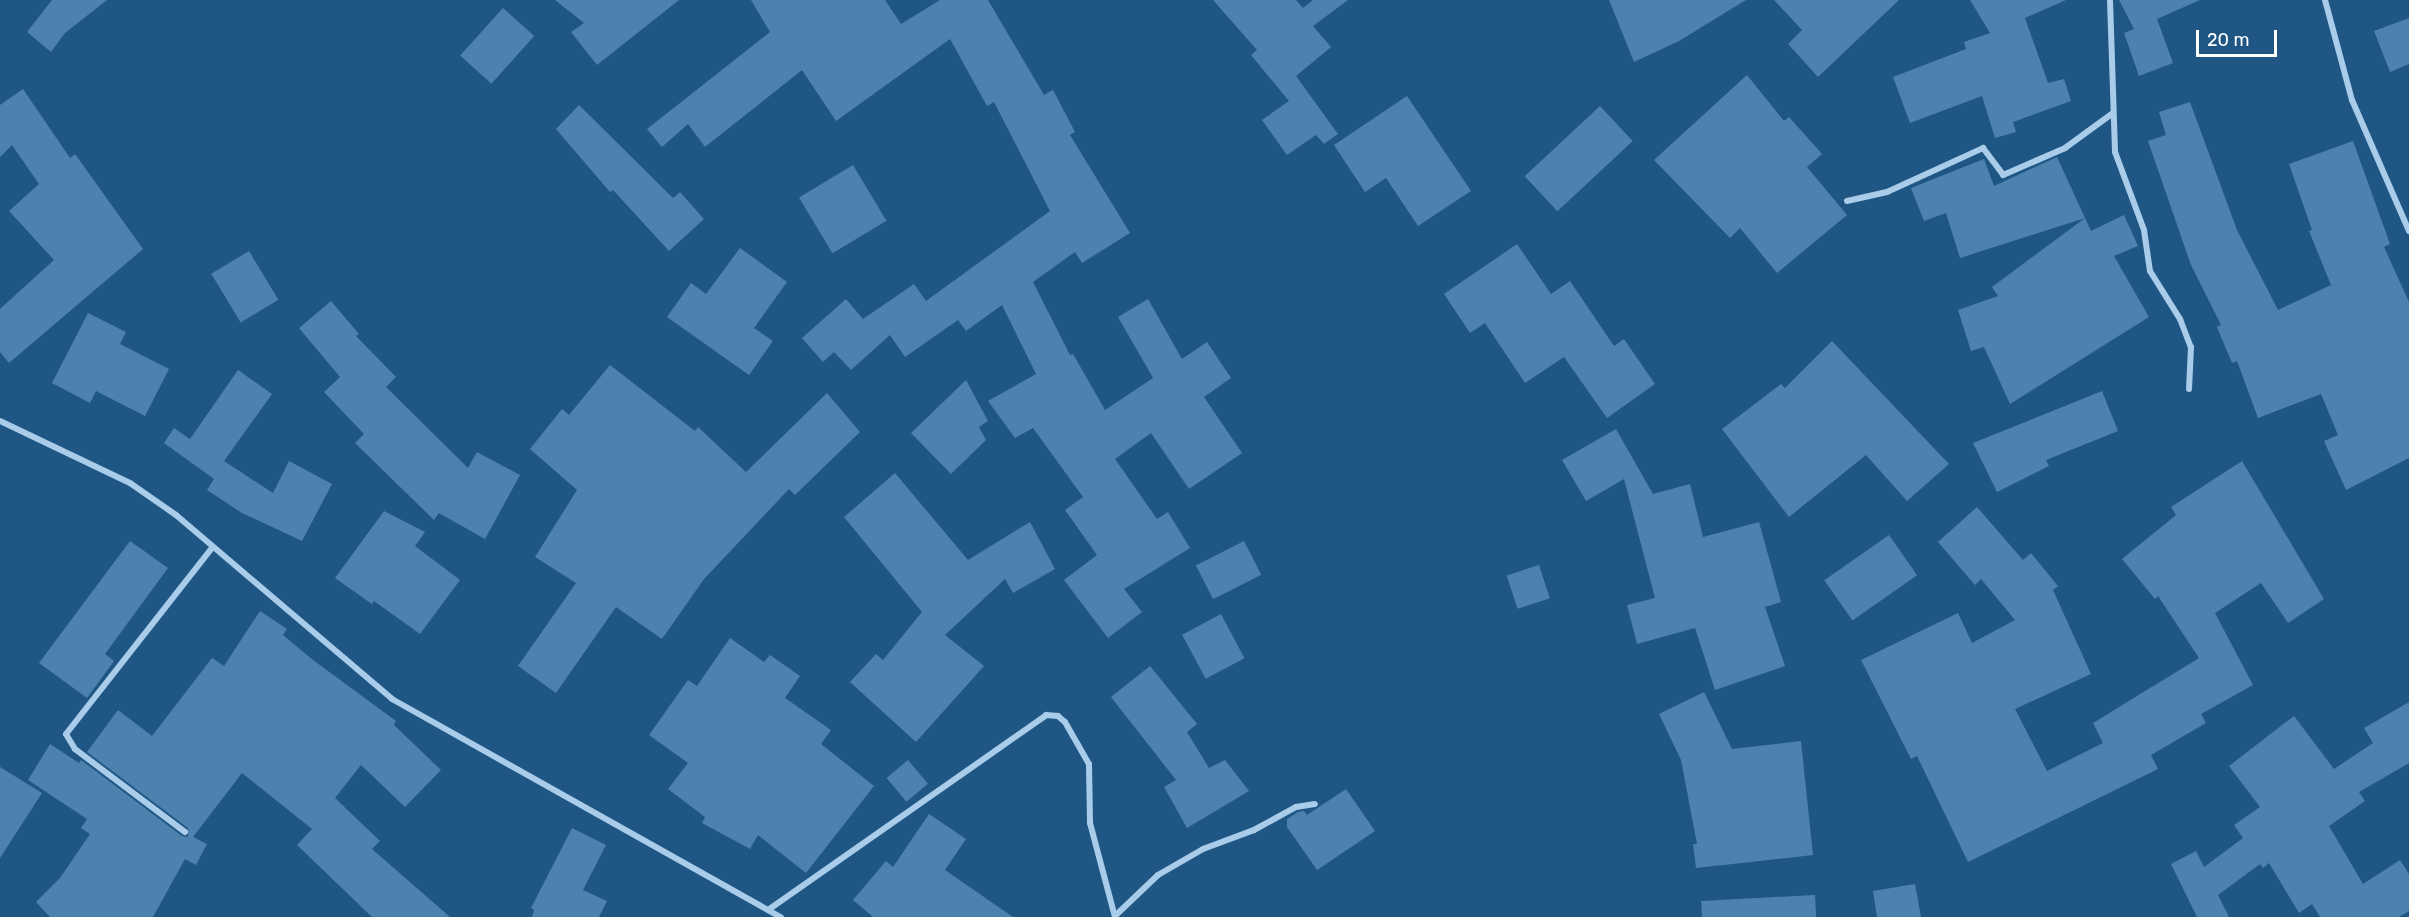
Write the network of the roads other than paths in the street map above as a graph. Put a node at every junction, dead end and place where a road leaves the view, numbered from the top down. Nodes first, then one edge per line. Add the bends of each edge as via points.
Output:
1 (2110, 0) edge
2 (2325, 0) edge
3 (2113, 113) junction
4 (1847, 201) dead end
5 (2409, 231) edge
6 (2189, 389) dead end
7 (0, 421) edge
8 (212, 548) junction
9 (1315, 804) dead end
10 (185, 832) dead end
11 (768, 910) junction
12 (1115, 916) edge
13 (781, 917) edge

1 - 3 street
2 - 5 street via 2352,100
3 - 4 street via 2065,148 2003,175 1983,148 1887,192
3 - 6 street via 2115,152 2144,230 2150,271 2180,319 2191,347
7 - 8 street via 130,483 176,515
8 - 10 street via 66,734 75,749
8 - 11 street via 392,699
9 - 12 street via 1296,807 1254,830 1203,849 1158,875
11 - 12 street via 1046,715 1058,716 1065,722 1089,764 1090,823
11 - 13 street

